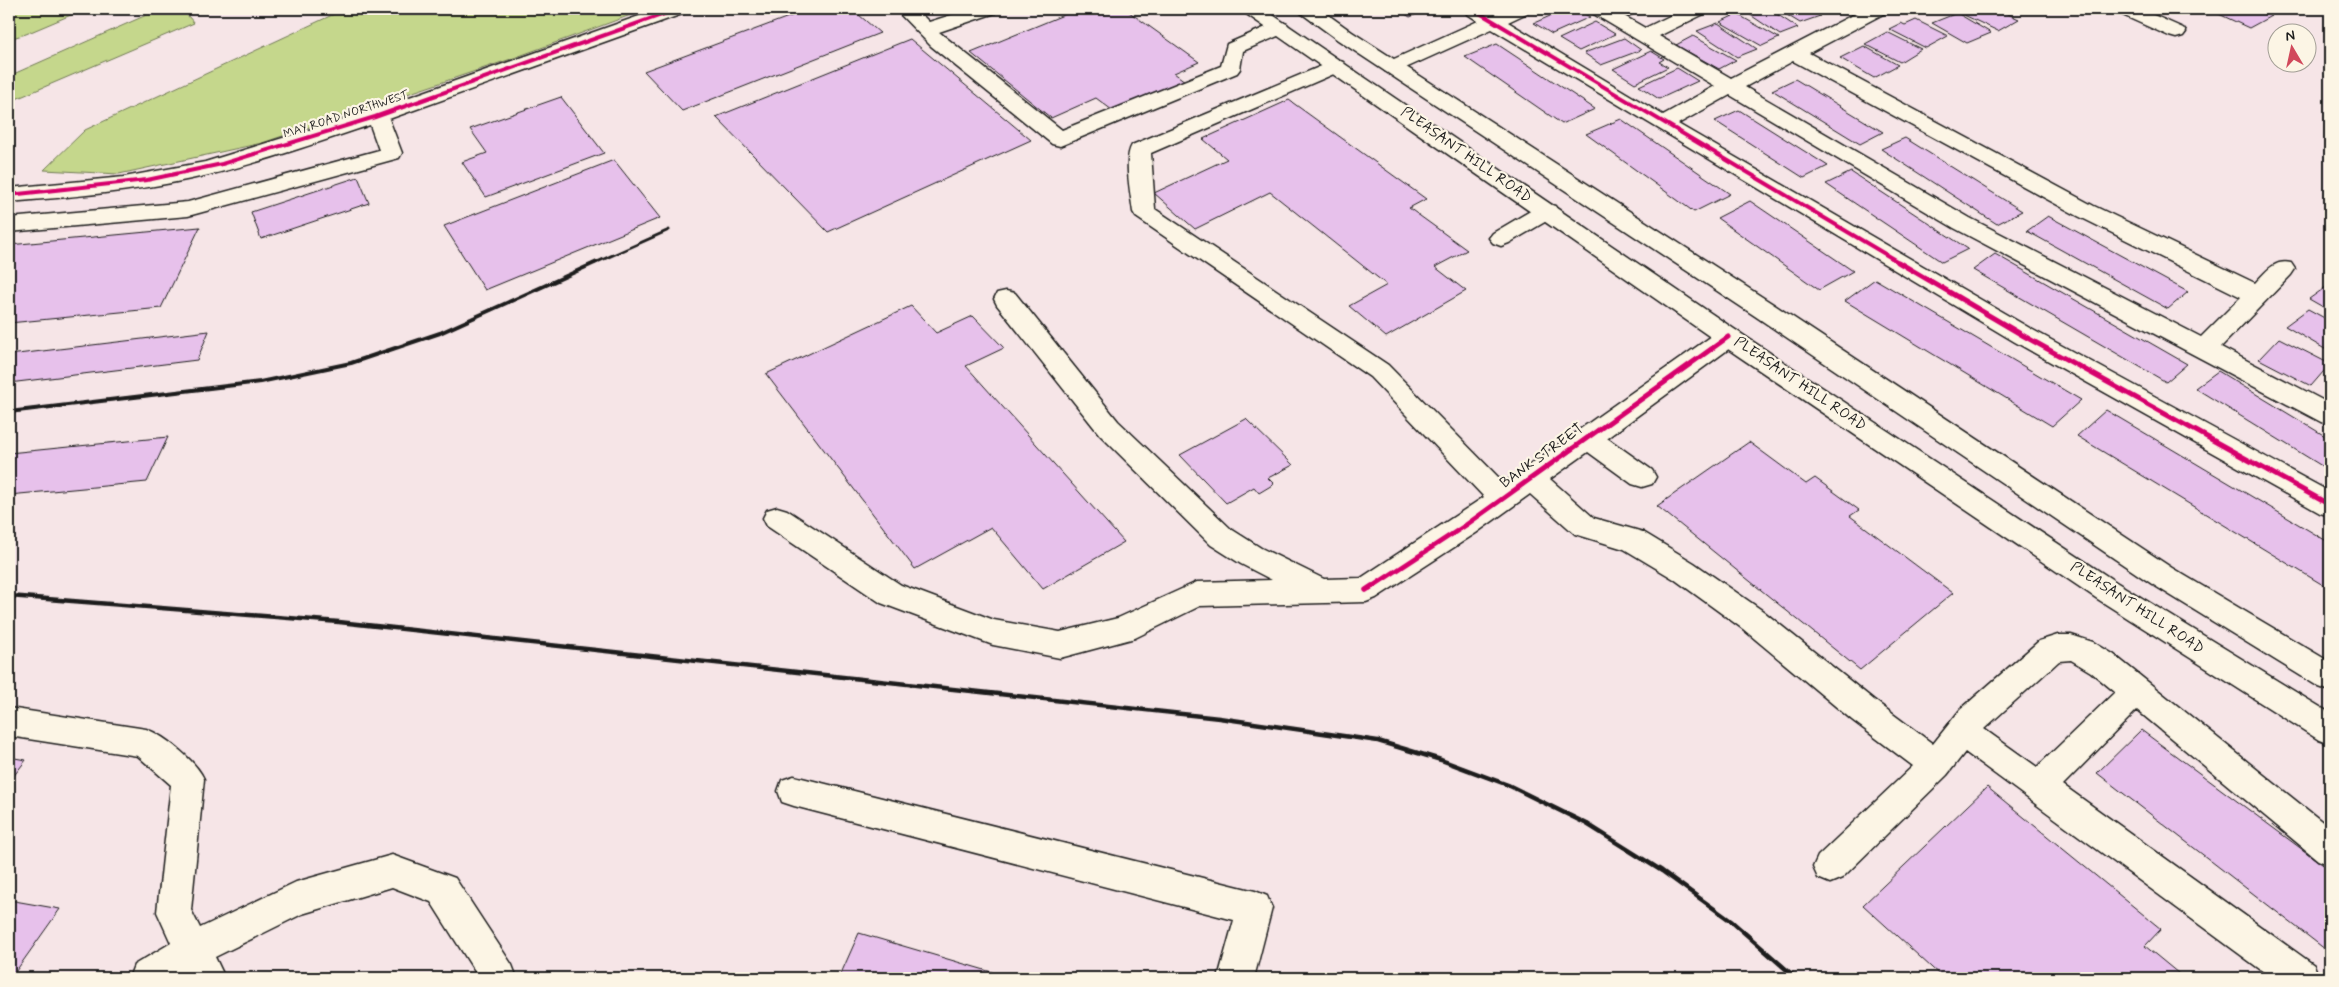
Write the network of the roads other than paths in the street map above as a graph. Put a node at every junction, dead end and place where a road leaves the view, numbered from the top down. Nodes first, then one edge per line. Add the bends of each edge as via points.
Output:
1 (678, 9) edge
2 (905, 9) edge
3 (988, 9) edge
4 (1252, 9) edge
5 (1308, 9) edge
6 (1520, 9) edge
7 (1599, 9) edge
8 (1698, 9) edge
9 (1878, 9) edge
10 (2125, 9) edge
11 (1483, 15) edge
12 (1280, 28) junction
13 (926, 30) junction
14 (2176, 32) dead end
15 (1644, 36) junction
16 (1793, 53) junction
17 (1336, 66) junction
18 (1392, 67) junction
19 (1729, 87) junction
20 (376, 116) junction
21 (1663, 124) junction
22 (9, 194) edge
23 (1547, 211) junction
24 (9, 225) edge
25 (1501, 238) dead end
26 (2283, 269) dead end
27 (2258, 295) junction
28 (1006, 299) dead end
29 (1728, 337) junction
30 (2204, 349) junction
31 (2330, 415) edge
32 (1588, 438) junction
33 (1531, 478) junction
34 (1642, 478) dead end
35 (1503, 498) junction
36 (2330, 505) edge
37 (777, 518) dead end
38 (1321, 591) junction
39 (2330, 678) edge
40 (2136, 691) junction
41 (9, 722) edge
42 (2330, 730) edge
43 (1962, 731) junction
44 (1936, 765) junction
45 (2039, 787) junction
46 (794, 790) dead end
47 (2330, 849) edge
48 (1830, 867) dead end
49 (201, 964) edge
50 (147, 978) edge
51 (499, 978) edge
52 (1236, 978) edge
53 (2302, 978) edge

1 - 20 main road, MAY ROAD NORTHWEST via 605,32
2 - 13 main road
3 - 13 main road
4 - 12 main road, PLEASANT HILL ROAD
5 - 18 main road, PLEASANT HILL ROAD
6 - 11 main road
7 - 15 main road
8 - 15 main road
9 - 16 main road
10 - 14 main road
11 - 18 main road
11 - 21 main road
12 - 13 main road via 1234,48 1230,69 1060,140
12 - 17 main road, PLEASANT HILL ROAD
15 - 19 main road
16 - 19 main road
16 - 27 main road via 2086,211
17 - 23 main road, PLEASANT HILL ROAD
17 - 35 main road via 1140,150 1144,212 1379,371
18 - 39 main road, PLEASANT HILL ROAD via 2162,576
19 - 21 main road
19 - 30 main road via 1962,223
20 - 22 main road, MAY ROAD NORTHWEST via 193,172 94,188
20 - 24 main road via 391,153 188,209
21 - 36 main road via 2024,336
23 - 25 main road
23 - 29 main road, PLEASANT HILL ROAD
26 - 27 main road
27 - 30 main road
28 - 38 main road via 1109,428 1221,538
29 - 32 main road, BANK STREET
29 - 42 main road, PLEASANT HILL ROAD via 2106,590
30 - 31 main road
32 - 33 main road, BANK STREET
32 - 34 main road
33 - 35 main road, BANK STREET
33 - 44 main road via 1585,526 1633,540 1684,571 1753,620
35 - 38 main road, BANK STREET via 1366,590
37 - 38 main road via 891,594 993,632 1060,645 1124,629 1197,594
40 - 43 main road via 2081,649 2064,646 2050,650
40 - 45 main road
40 - 47 main road
41 - 49 main road via 146,743 188,779 174,912
43 - 44 main road
43 - 45 main road
44 - 48 main road
45 - 53 main road
46 - 52 main road via 1255,908
49 - 50 main road
49 - 51 main road via 296,899 392,871 444,890

